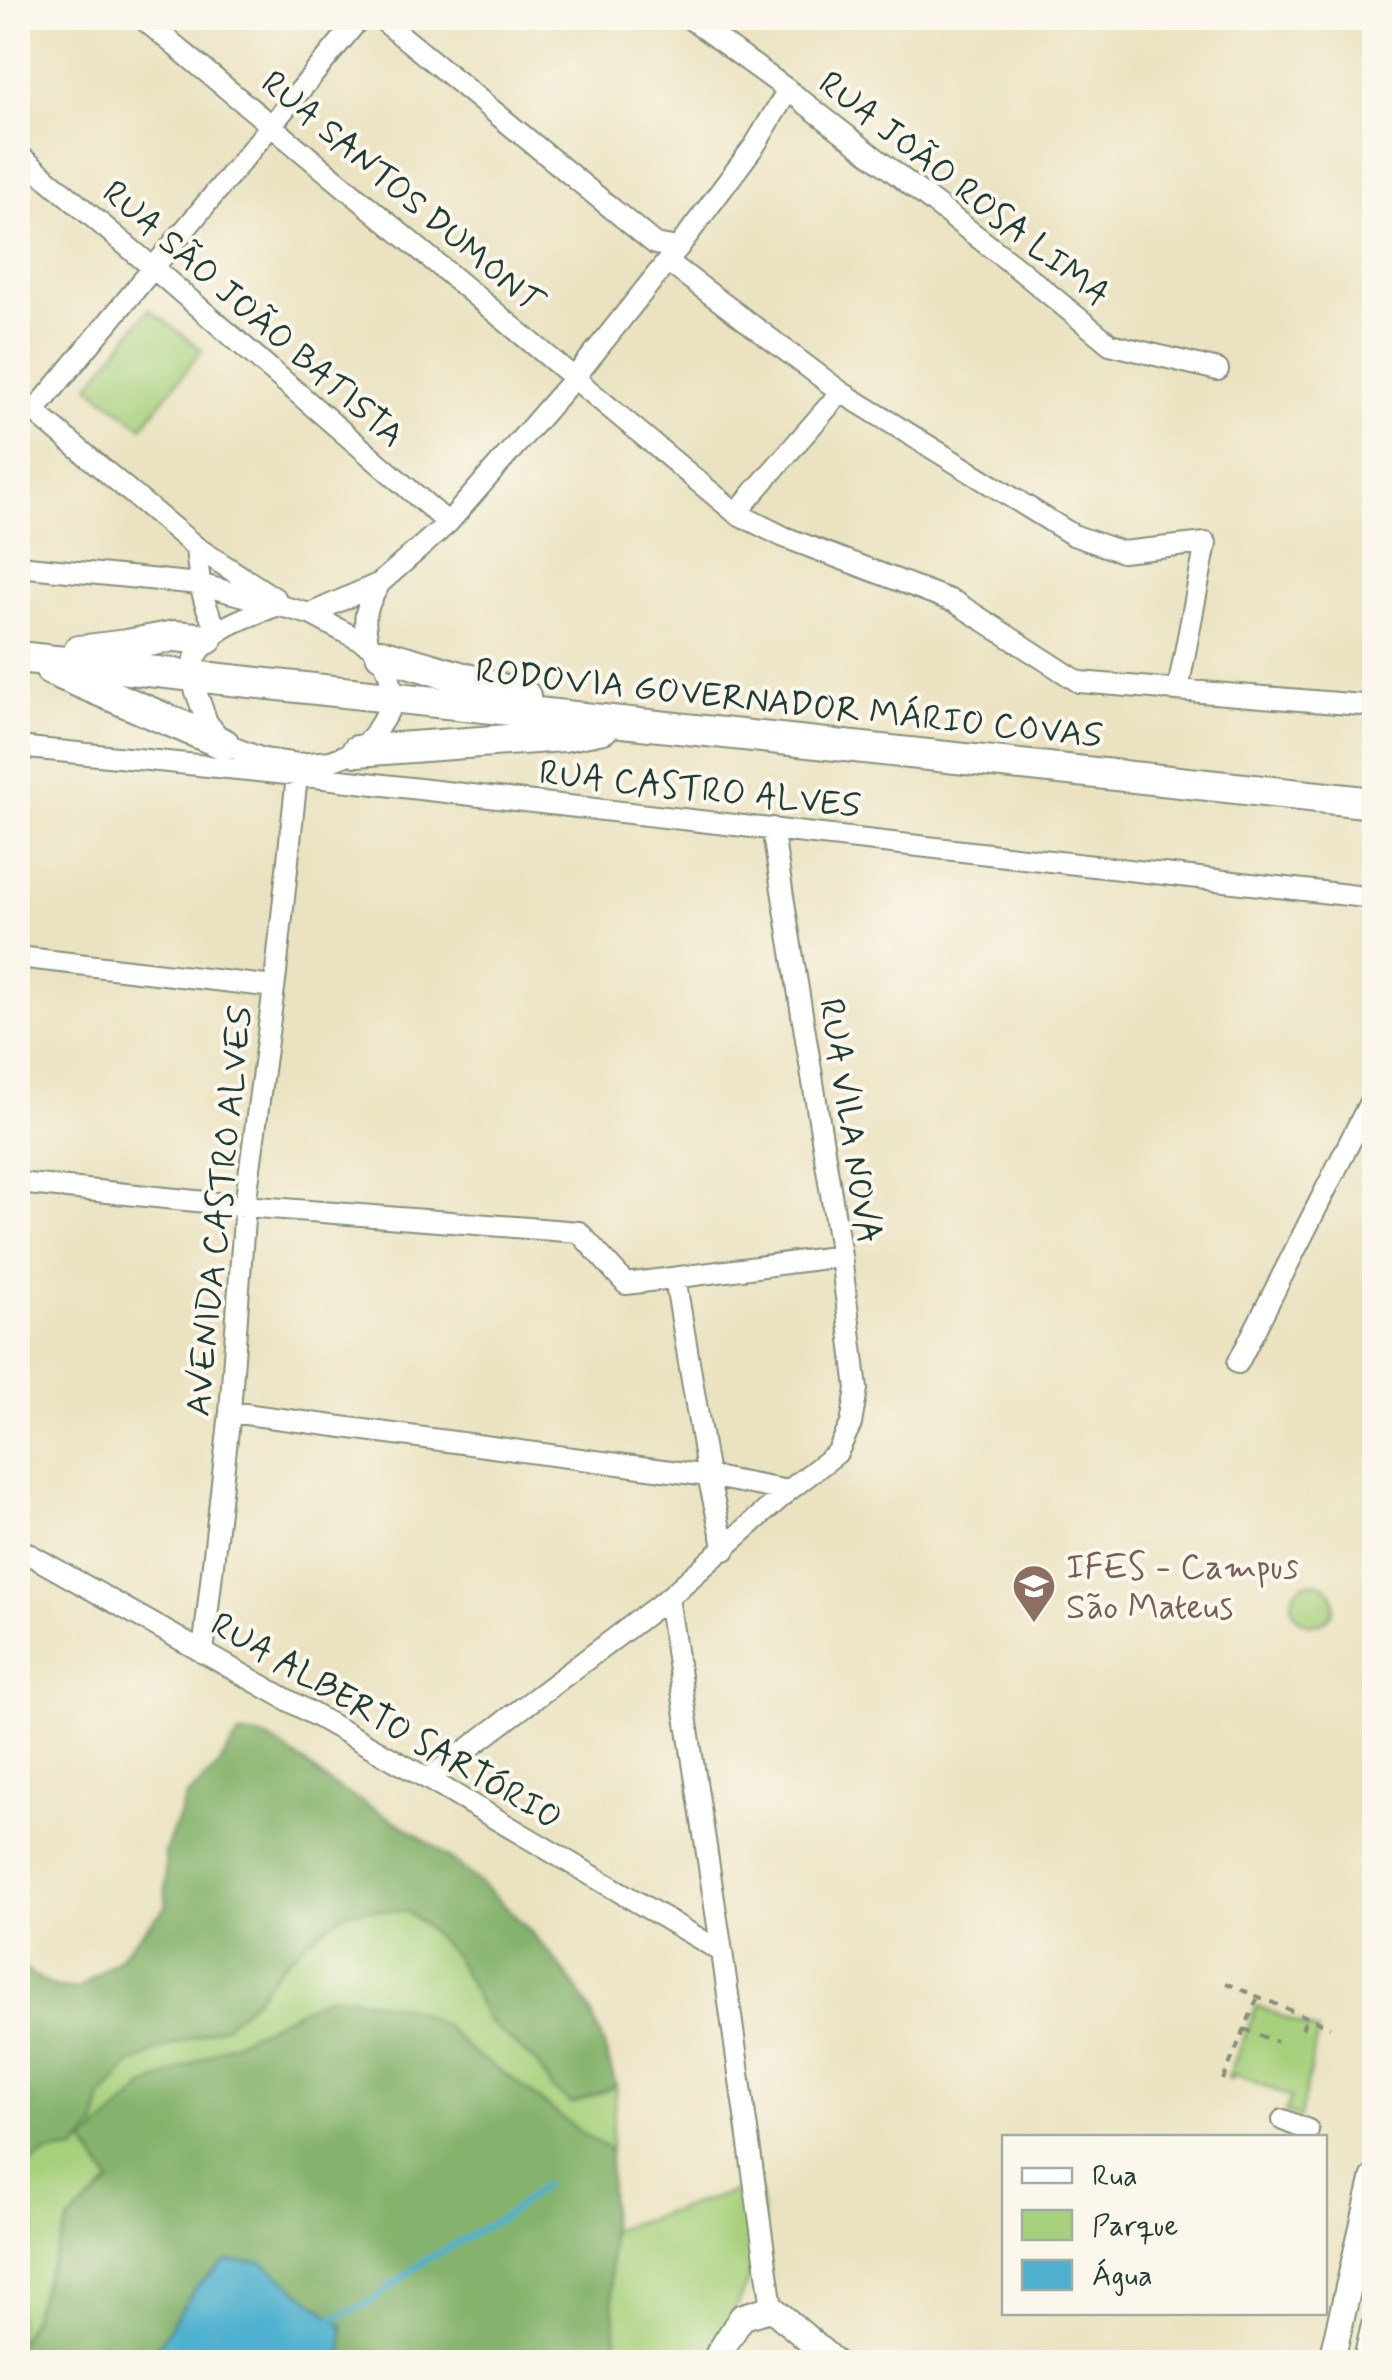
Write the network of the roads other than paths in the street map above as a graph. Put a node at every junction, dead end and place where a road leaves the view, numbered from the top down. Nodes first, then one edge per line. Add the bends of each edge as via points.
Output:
1 (142, 18) edge
2 (360, 18) edge
3 (380, 18) edge
4 (689, 18) edge
5 (788, 90) junction
6 (271, 123) junction
7 (18, 154) edge
8 (673, 255) junction
9 (152, 267) junction
10 (1218, 370) dead end
11 (574, 376) junction
12 (842, 392) junction
13 (18, 398) edge
14 (34, 412) junction
15 (736, 513) junction
16 (448, 523) junction
17 (196, 548) junction
18 (18, 566) edge
19 (380, 583) junction
20 (200, 584) junction
21 (293, 610) junction
22 (213, 635) junction
23 (375, 650) junction
24 (19, 657) edge
25 (194, 675) junction
26 (1178, 689) junction
27 (394, 697) junction
28 (1374, 706) edge
29 (625, 721) junction
30 (224, 744) junction
31 (18, 747) edge
32 (356, 751) junction
33 (297, 769) junction
34 (1374, 804) edge
35 (772, 828) junction
36 (1374, 898) edge
37 (18, 957) edge
38 (274, 986) junction
39 (1374, 1094) edge
40 (18, 1182) edge
41 (244, 1206) junction
42 (841, 1256) junction
43 (674, 1278) junction
44 (1238, 1363) dead end
45 (230, 1412) junction
46 (708, 1476) junction
47 (788, 1492) junction
48 (18, 1548) edge
49 (724, 1550) junction
50 (668, 1598) junction
51 (203, 1654) junction
52 (428, 1779) junction
53 (722, 1952) junction
54 (1282, 2120) dead end
55 (1308, 2130) dead end
56 (1374, 2178) edge
57 (772, 2308) junction
58 (1374, 2327) edge
59 (716, 2362) edge
60 (834, 2362) edge
61 (1331, 2362) edge
62 (1366, 2362) edge

1 - 6 street, RUA SANTOS DUMONT
2 - 6 street
3 - 8 street
4 - 5 street, RUA JOÃO ROSA LIMA
5 - 8 street
5 - 10 street, RUA JOÃO ROSA LIMA via 1110,344
6 - 9 street
6 - 11 street, RUA SANTOS DUMONT
7 - 9 street, RUA SÃO JOÃO BATISTA
8 - 11 street
8 - 12 street
9 - 14 street
9 - 16 street, RUA SÃO JOÃO BATISTA
11 - 15 street, RUA SANTOS DUMONT
11 - 16 street
12 - 15 street
12 - 26 street via 1073,535 1122,552 1206,543
13 - 14 street
14 - 17 street
15 - 26 street, RUA SANTOS DUMONT via 956,602 1079,682
16 - 19 street
17 - 20 street
17 - 21 street
18 - 20 street
19 - 21 street
19 - 23 street via 364,616
20 - 21 street
20 - 22 street
21 - 22 street via 228,624
21 - 23 street
22 - 24 highway
22 - 25 street via 196,658
23 - 27 street
23 - 29 highway
24 - 25 highway, RODOVIA GOVERNADOR MÁRIO COVAS
24 - 30 highway
25 - 27 highway, RODOVIA GOVERNADOR MÁRIO COVAS
25 - 30 street via 207,722
26 - 28 street, RUA SANTOS DUMONT
27 - 29 highway, RODOVIA GOVERNADOR MÁRIO COVAS
27 - 32 street via 373,736
29 - 32 highway via 563,736
29 - 34 highway, RODOVIA GOVERNADOR MÁRIO COVAS
30 - 33 street
31 - 33 street, RUA CASTRO ALVES
32 - 33 street
33 - 35 street, RUA CASTRO ALVES
33 - 38 street, AVENIDA CASTRO ALVES
35 - 36 street, RUA CASTRO ALVES
35 - 42 street, RUA VILA NOVA
37 - 38 street
38 - 41 street, AVENIDA CASTRO ALVES
39 - 44 street
40 - 41 street
41 - 43 street via 580,1232 626,1284
41 - 45 street, AVENIDA CASTRO ALVES
42 - 43 street
42 - 47 street, RUA VILA NOVA via 857,1389 851,1424 838,1453
43 - 46 street
45 - 46 street
45 - 51 street, AVENIDA CASTRO ALVES
46 - 47 street
46 - 49 street
47 - 49 street
48 - 51 street, RUA ALBERTO SARTÓRIO
49 - 50 street
50 - 52 street
50 - 53 street
51 - 52 street, RUA ALBERTO SARTÓRIO
52 - 53 street, RUA ALBERTO SARTÓRIO
53 - 57 street
54 - 55 street
56 - 61 main road
57 - 59 main road via 742,2316
57 - 60 main road
58 - 62 main road

